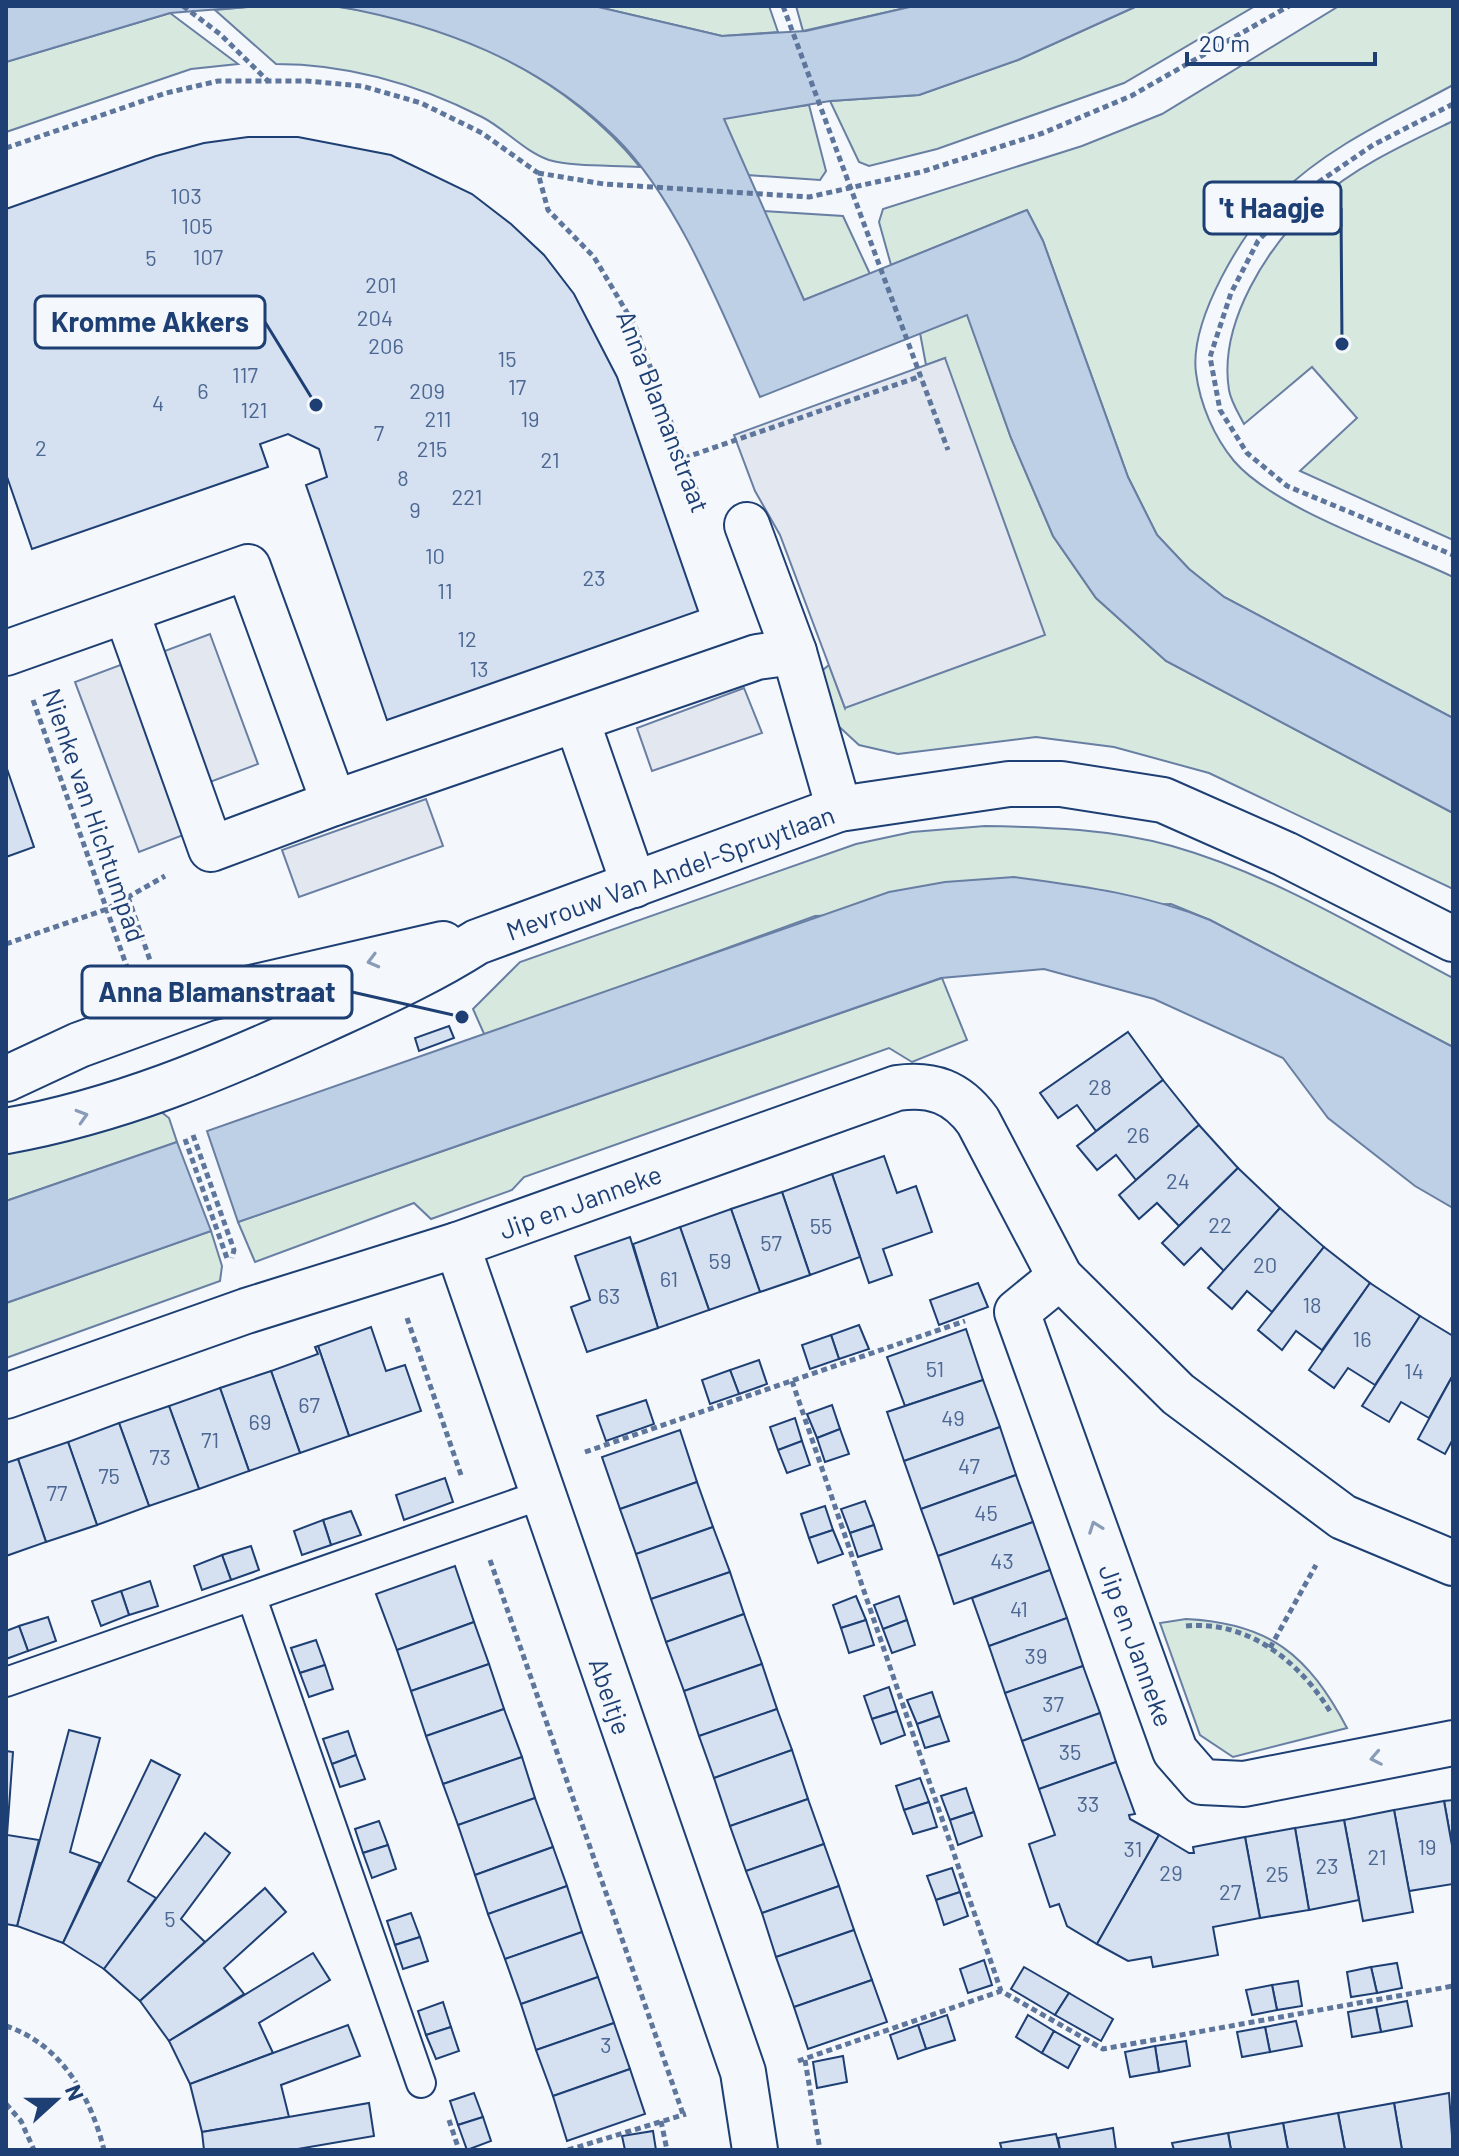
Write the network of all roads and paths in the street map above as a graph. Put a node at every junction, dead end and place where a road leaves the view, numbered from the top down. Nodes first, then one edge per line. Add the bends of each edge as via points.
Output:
1 (183, 6) edge
2 (783, 6) edge
3 (1289, 6) edge
4 (269, 82) junction
5 (1453, 104) edge
6 (6, 148) edge
7 (538, 173) junction
8 (849, 185) junction
9 (921, 376) junction
10 (948, 450) dead end
11 (684, 458) junction
12 (705, 515) dead end
13 (747, 525) dead end
14 (1453, 555) edge
15 (126, 611) junction
16 (11, 652) edge
17 (794, 652) junction
18 (577, 721) junction
19 (334, 803) junction
20 (839, 809) junction
21 (211, 849) junction
22 (634, 885) junction
23 (107, 909) junction
24 (1453, 939) edge
25 (477, 942) junction
26 (6, 944) edge
27 (146, 1019) junction
28 (6, 1079) edge
29 (189, 1122) dead end
30 (6, 1131) edge
31 (183, 1135) dead end
32 (457, 1245) junction
33 (234, 1250) dead end
34 (230, 1266) dead end
35 (389, 1266) junction
36 (1060, 1277) junction
37 (1017, 1312) junction
38 (792, 1381) junction
39 (6, 1396) edge
40 (536, 1482) junction
41 (475, 1517) junction
42 (1343, 1517) junction
43 (1453, 1563) edge
44 (252, 1598) junction
45 (1135, 1639) junction
46 (1270, 1648) junction
47 (6, 1682) edge
48 (1453, 1743) edge
49 (1349, 1763) junction
50 (1453, 1986) edge
51 (1001, 1991) junction
52 (6, 2026) edge
53 (805, 2060) junction
54 (421, 2083) dead end
55 (745, 2084) junction
56 (6, 2104) edge
57 (683, 2114) junction
58 (661, 2121) junction
59 (34, 2150) edge
60 (104, 2150) edge
61 (568, 2150) edge
62 (667, 2150) edge
63 (755, 2150) edge
64 (820, 2150) edge

1 - 4 path
2 - 8 path
3 - 8 path via 1131,96 1057,127 921,172
4 - 6 path via 218,81 166,93
4 - 7 path via 362,86 421,103 482,133
5 - 14 path via 1373,145 1304,192 1258,241 1231,293 1210,357 1220,410 1247,453 1287,486
7 - 8 path via 604,184 809,197
7 - 11 path, Anna Blamanstraat via 548,210 594,257 635,326
8 - 9 path
9 - 10 path
9 - 11 path
11 - 12 path, Anna Blamanstraat
13 - 17 street, Anna Blamanstraat
15 - 16 street
15 - 19 street via 248,567
15 - 21 street
16 - 23 path, Nienke van Hichtumpad
17 - 18 street via 757,657
17 - 20 street, Anna Blamanstraat
18 - 19 street
18 - 22 street
19 - 21 street
20 - 22 street, Mevrouw Van Andel-Spruytlaan
20 - 24 street, Mevrouw Van Andel-Spruytlaan via 1009,784 1115,789 1163,800 1285,854
21 - 23 path
22 - 25 street, Mevrouw Van Andel-Spruytlaan
23 - 26 path
23 - 27 path, Nienke van Hichtumpad
25 -> 27 street, Mevrouw Van Andel-Spruytlaan via 430,945 208,998
30 -> 25 street, Mevrouw Van Andel-Spruytlaan via 76,1119 202,1075 434,969
27 - 28 street, Mevrouw Van Andel-Spruytlaan
29 - 33 path
31 - 34 path
32 - 35 street, Jip en Janneke
32 - 36 street, Jip en Janneke via 897,1088 918,1085 963,1101 978,1121
32 - 40 street, Abeltje
35 - 39 street, Jip en Janneke
35 - 41 path
36 - 37 street
36 - 42 street, Jip en Janneke via 1178,1394
37 - 38 path via 981,1315
45 -> 37 street, Jip en Janneke
38 - 40 path
38 - 51 path
40 - 41 lane
40 - 55 street, Abeltje
41 - 44 lane
41 - 57 path
42 - 43 street, Jip en Janneke
42 - 46 path
44 - 47 lane
44 - 54 lane
45 - 46 path via 1192,1626 1239,1634
45 - 49 street, Jip en Janneke via 1175,1751 1202,1782 1244,1784
46 - 49 path via 1312,1685 1337,1724
48 -> 49 street, Jip en Janneke
50 - 51 path via 1103,2049
51 - 53 path
52 - 60 path via 41,2045 71,2073 96,2115
53 - 55 path
53 - 64 path
55 - 57 path
55 - 63 street, Abeltje
56 - 59 path
57 - 58 path
58 - 61 path
58 - 62 path

